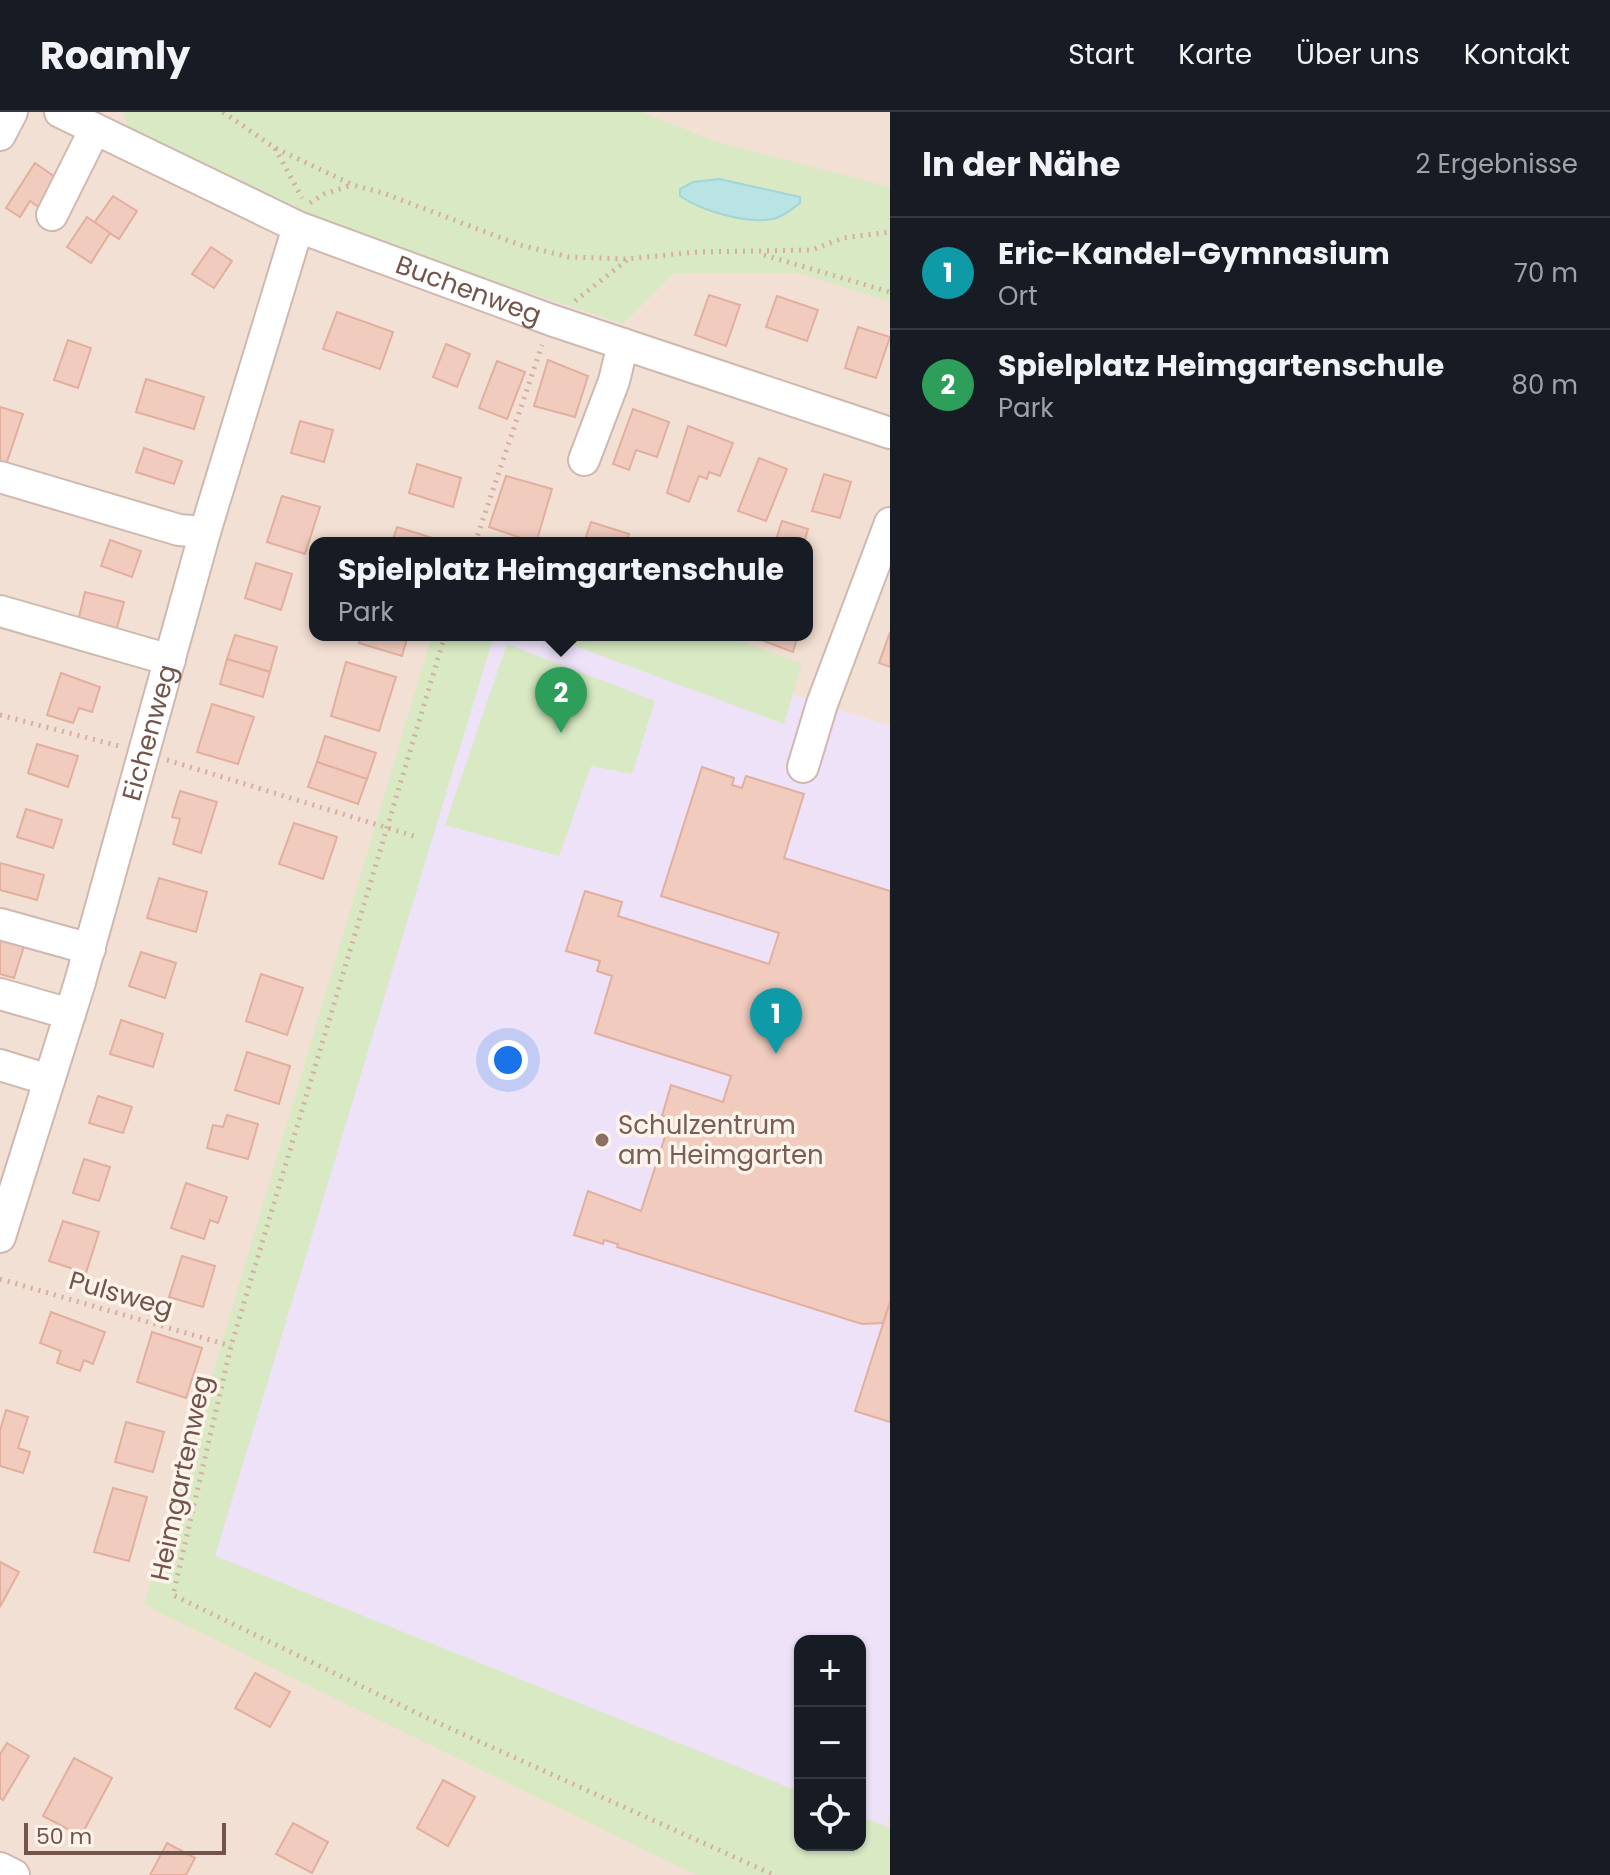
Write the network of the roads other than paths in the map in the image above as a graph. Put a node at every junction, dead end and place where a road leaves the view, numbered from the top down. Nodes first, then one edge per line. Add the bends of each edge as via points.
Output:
1 (12, 112) edge
2 (60, 112) edge
3 (95, 129) junction
4 (0, 135) edge
5 (52, 215) dead end
6 (298, 227) junction
7 (623, 344) junction
8 (890, 433) edge
9 (584, 460) dead end
10 (0, 477) edge
11 (890, 523) edge
12 (205, 532) junction
13 (0, 611) edge
14 (170, 660) junction
15 (803, 767) dead end
16 (0, 924) edge
17 (90, 949) junction
18 (0, 994) edge
19 (70, 1014) junction
20 (0, 1065) edge
21 (49, 1080) junction
22 (0, 1237) edge
23 (0, 1868) edge
24 (14, 1875) edge

1 - 4 street
2 - 3 street, Buchenweg
3 - 5 street
3 - 6 street, Buchenweg
6 - 7 street, Buchenweg
6 - 12 street, Eichenweg
7 - 8 street, Buchenweg
7 - 9 street
10 - 12 street via 179,530
11 - 15 street
12 - 14 street, Eichenweg
13 - 14 street
14 - 17 street, Eichenweg
16 - 17 street
17 - 19 street, Eichenweg
18 - 19 street
19 - 21 street, Eichenweg
20 - 21 street
21 - 22 street, Eichenweg
23 - 24 street

